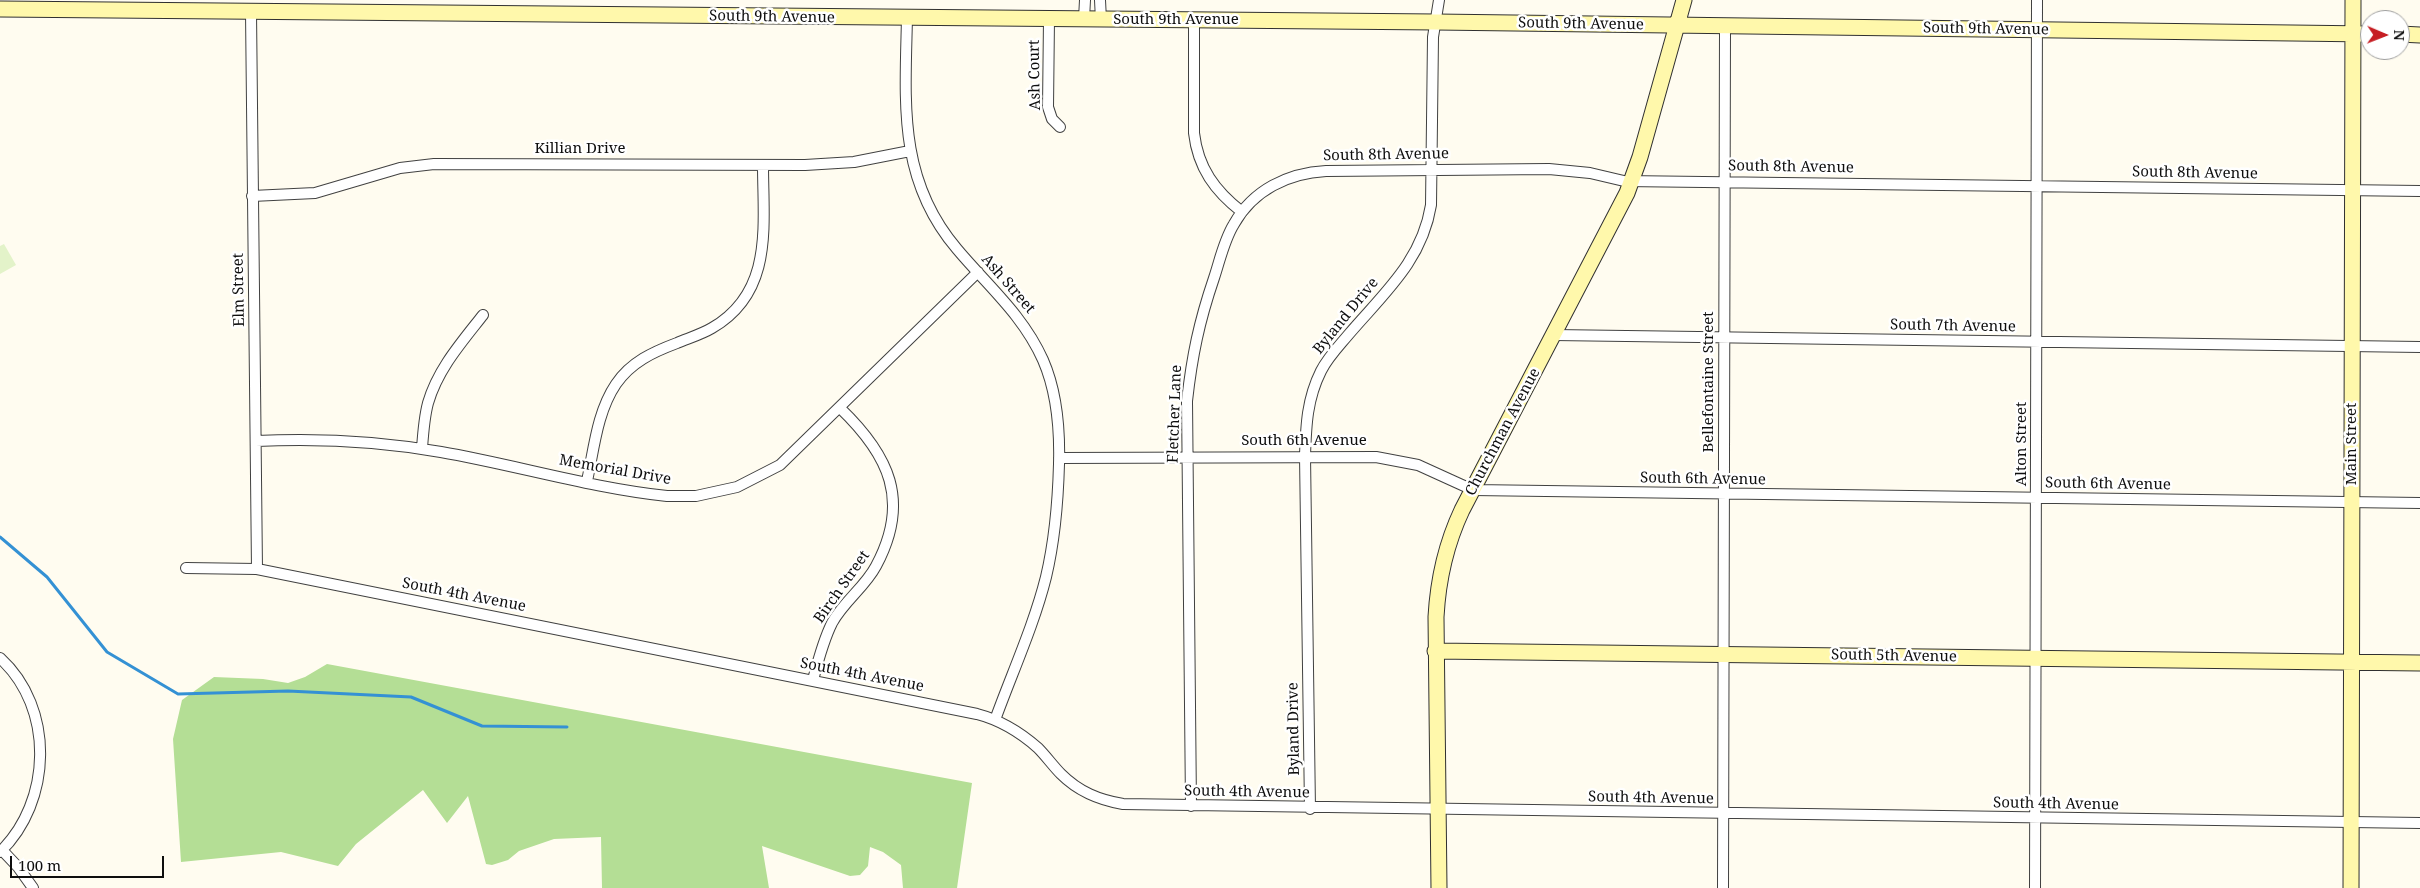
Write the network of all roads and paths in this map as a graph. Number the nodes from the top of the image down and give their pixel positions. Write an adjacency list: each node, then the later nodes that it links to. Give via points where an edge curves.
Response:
1 (1085, 0): 12 (street)
2 (1100, 0): 13 (street)
3 (1439, 0): 15 (street, Byland Drive)
4 (1684, 0): 16 (street, Churchman Avenue)
5 (2037, 0): 18 (street, Alton Street)
6 (2353, 0): 19 (street, Main Street)
7 (87, 5): 8 (street, South 9th Avenue); 9 (street, South 9th Avenue)
8 (0, 9)
9 (250, 12): 10 (street, South 9th Avenue); 30 (street, Elm Street)
10 (907, 18): 11 (street, South 9th Avenue); 22 (street, Ash Street, via 905,111)
11 (1049, 19): 12 (street, South 9th Avenue); 21 (street, Ash Court, via 1048,107 1052,119)
12 (1084, 19): 13 (street, South 9th Avenue)
13 (1101, 20): 14 (street, South 9th Avenue)
14 (1194, 20): 15 (street, South 9th Avenue); 31 (street, via 1196,147 1210,182)
15 (1436, 22): 16 (street, South 9th Avenue); 24 (street, Byland Drive, via 1433,37)
16 (1677, 25): 17 (street, South 9th Avenue); 25 (street, Churchman Avenue)
17 (1724, 26): 18 (street, South 9th Avenue); 26 (street, Bellefontaine Street)
18 (2037, 30): 19 (street, South 9th Avenue); 27 (street, Alton Street)
19 (2353, 34): 20 (street, South 9th Avenue); 28 (street, Main Street)
20 (2360, 34)
21 (1060, 127)
22 (910, 151): 23 (street, Killian Drive, via 844,163); 32 (street, Ash Street, via 914,172 940,228)
23 (763, 165): 30 (street, Killian Drive, via 434,164 400,168 315,193); 45 (street, via 763,251 752,287 724,320 648,355 628,369 606,401)
24 (1432, 170): 25 (street, South 8th Avenue, via 1549,169); 31 (street, South 8th Avenue, via 1302,174 1271,186); 43 (street, Byland Drive, via 1430,214 1420,246 1321,371 1307,412)
25 (1632, 181): 26 (street, South 8th Avenue); 34 (street, Churchman Avenue)
26 (1725, 182): 27 (street, South 8th Avenue); 35 (street, Bellefontaine Street)
27 (2037, 186): 28 (street, South 8th Avenue); 36 (street, Alton Street)
28 (2352, 190): 29 (street, South 8th Avenue); 37 (street, Main Street)
29 (2420, 191)
30 (252, 196): 40 (street, Elm Street)
31 (1242, 212): 42 (street, Fletcher Lane, via 1229,233 1198,327 1187,402)
32 (978, 272): 39 (street, Memorial Drive); 44 (street, Ash Street, via 1023,323 1043,361 1055,398)
33 (483, 315): 41 (street, via 438,377 428,404)
34 (1554, 335): 35 (street, South 7th Avenue); 46 (street, Churchman Avenue)
35 (1724, 338): 36 (street, South 7th Avenue); 47 (street, Bellefontaine Street)
36 (2036, 342): 37 (street, South 7th Avenue); 48 (street, Alton Street)
37 (2352, 346): 38 (street, South 7th Avenue); 49 (street, Main Street)
38 (2420, 347)
39 (840, 408): 45 (street, Memorial Drive, via 780,464 737,487 683,497 649,494); 59 (street, Birch Street, via 862,428 882,458 892,488 892,516 883,554 871,575 831,624)
40 (256, 441): 41 (street, Memorial Drive, via 342,440); 52 (street, Elm Street)
41 (422, 449): 45 (street, Memorial Drive)
42 (1187, 456): 43 (street, South 6th Avenue); 44 (street, South 6th Avenue); 61 (street, Fletcher Lane)
43 (1305, 456): 46 (street, South 6th Avenue, via 1400,460); 62 (street, Byland Drive)
44 (1059, 458): 60 (street, Ash Street, via 1057,518 1046,575)
45 (587, 481)
46 (1473, 490): 47 (street, South 6th Avenue); 53 (street, Churchman Avenue, via 1452,533 1443,564 1437,604)
47 (1724, 494): 48 (street, South 6th Avenue); 54 (street, Bellefontaine Street)
48 (2037, 498): 49 (street, South 6th Avenue); 56 (street, Alton Street)
49 (2352, 502): 50 (street, South 6th Avenue); 57 (street, Main Street)
50 (2420, 503)
51 (186, 568): 52 (street, South 4th Avenue)
52 (257, 569): 59 (street, South 4th Avenue)
53 (1436, 651): 54 (street, South 5th Avenue); 63 (street, Churchman Avenue)
54 (1723, 654): 56 (street, South 5th Avenue); 64 (street, Bellefontaine Street)
55 (0, 658): 68 (street, via 28,697 38,730 40,751 39,776 29,809)
56 (2036, 658): 57 (street, South 5th Avenue); 65 (street, Alton Street)
57 (2352, 662): 58 (street, South 5th Avenue); 66 (street, Main Street)
58 (2420, 663)
59 (813, 680): 60 (street, South 4th Avenue)
60 (995, 720): 61 (street, South 4th Avenue, via 1025,737 1067,780 1091,796 1123,804)
61 (1191, 806): 62 (street, South 4th Avenue)
62 (1310, 808): 63 (street, South 4th Avenue)
63 (1438, 810): 64 (street, South 4th Avenue); 70 (street, Churchman Avenue)
64 (1724, 815): 65 (street, South 4th Avenue); 71 (street, Bellefontaine Street)
65 (2036, 818): 66 (street, South 4th Avenue); 72 (street, Alton Street)
66 (2351, 822): 67 (street, South 4th Avenue); 73 (street, Main Street)
67 (2420, 823)
68 (1, 851): 69 (street)
69 (33, 888)
70 (1439, 888)
71 (1723, 888)
72 (2035, 888)
73 (2351, 888)

